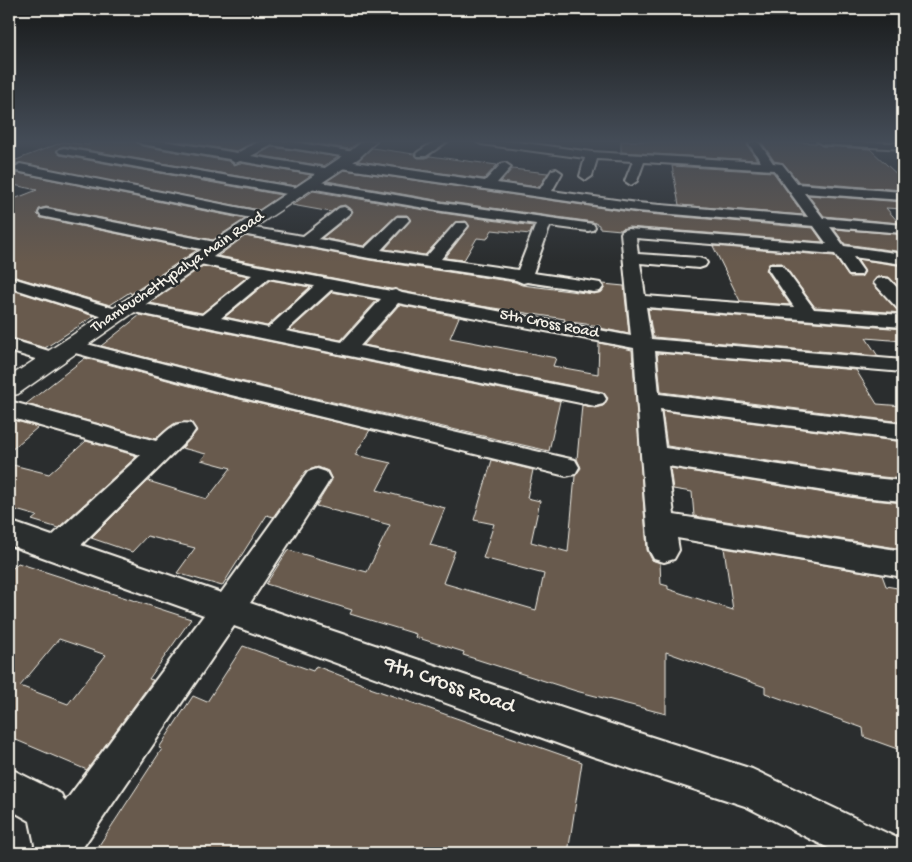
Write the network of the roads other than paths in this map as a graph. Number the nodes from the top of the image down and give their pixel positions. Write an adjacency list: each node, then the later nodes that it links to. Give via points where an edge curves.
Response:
1 (77, 181): 14 (street)
2 (190, 181): 14 (street)
3 (251, 181): 10 (street)
4 (314, 181): 10 (main road, Thambuchettypalya Main Road)
5 (454, 181): 9 (street)
6 (491, 181): 9 (street)
7 (551, 181): 13 (street)
8 (788, 181): 11 (street)
9 (487, 186): 13 (street)
10 (304, 188): 19 (main road, Thambuchettypalya Main Road); 21 (street)
11 (793, 188): 15 (street); 22 (street)
12 (606, 189): 16 (street)
13 (543, 194): 16 (street)
14 (159, 196): 19 (street)
15 (903, 196)
16 (599, 202): 22 (street, via 686,212 704,207)
17 (344, 211): 27 (street)
18 (46, 213): 28 (street)
19 (261, 216): 26 (main road, Thambuchettypalya Main Road)
20 (402, 220): 30 (street)
21 (545, 221): 24 (street); 39 (street)
22 (818, 221): 25 (street); 29 (street)
23 (461, 226): 34 (street)
24 (588, 227)
25 (903, 229)
26 (242, 230): 27 (street); 28 (main road, Thambuchettypalya Main Road)
27 (305, 242): 30 (street)
28 (214, 248): 33 (main road, Thambuchettypalya Main Road)
29 (840, 250): 31 (street, via 628,233); 32 (street); 37 (street)
30 (369, 253): 34 (street)
31 (631, 258): 35 (street); 45 (street)
32 (903, 259)
33 (198, 260): 38 (street, 5th Cross Road); 47 (main road, Thambuchettypalya Main Road)
34 (430, 262): 39 (street)
35 (699, 263)
36 (776, 269): 48 (street)
37 (855, 271)
38 (266, 272): 41 (street, 5th Cross Road); 49 (street)
39 (523, 278): 43 (street)
40 (9, 282): 47 (street)
41 (328, 283): 44 (street, 5th Cross Road); 51 (street)
42 (883, 283): 46 (street)
43 (594, 287)
44 (395, 296): 52 (street, 5th Cross Road); 54 (street)
45 (636, 301): 48 (street); 52 (street)
46 (903, 304)
47 (122, 310): 49 (street); 55 (main road, Thambuchettypalya Main Road)
48 (808, 314): 50 (street)
49 (206, 321): 51 (street)
50 (903, 321)
51 (272, 334): 54 (street)
52 (644, 344): 56 (street, 5th Cross Road); 59 (street)
53 (9, 345): 55 (street)
54 (346, 350): 58 (street)
55 (61, 352): 57 (main road, Thambuchettypalya Main Road); 65 (street, via 227,387)
56 (903, 366)
57 (9, 388)
58 (595, 399)
59 (648, 400): 62 (street); 64 (street)
60 (9, 409): 63 (street)
61 (182, 430): 63 (street)
62 (903, 432)
63 (160, 451): 69 (street)
64 (653, 455): 67 (street); 70 (street, via 662,537)
65 (566, 467)
66 (317, 479): 71 (street)
67 (903, 491)
68 (9, 533): 69 (street, 9th Cross Road)
69 (58, 549): 71 (street, 9th Cross Road)
70 (903, 564)
71 (228, 609): 73 (street); 74 (street, 9th Cross Road, via 592,737 752,789)
72 (9, 788): 73 (street, via 47,808)
73 (56, 851)
74 (882, 853)

